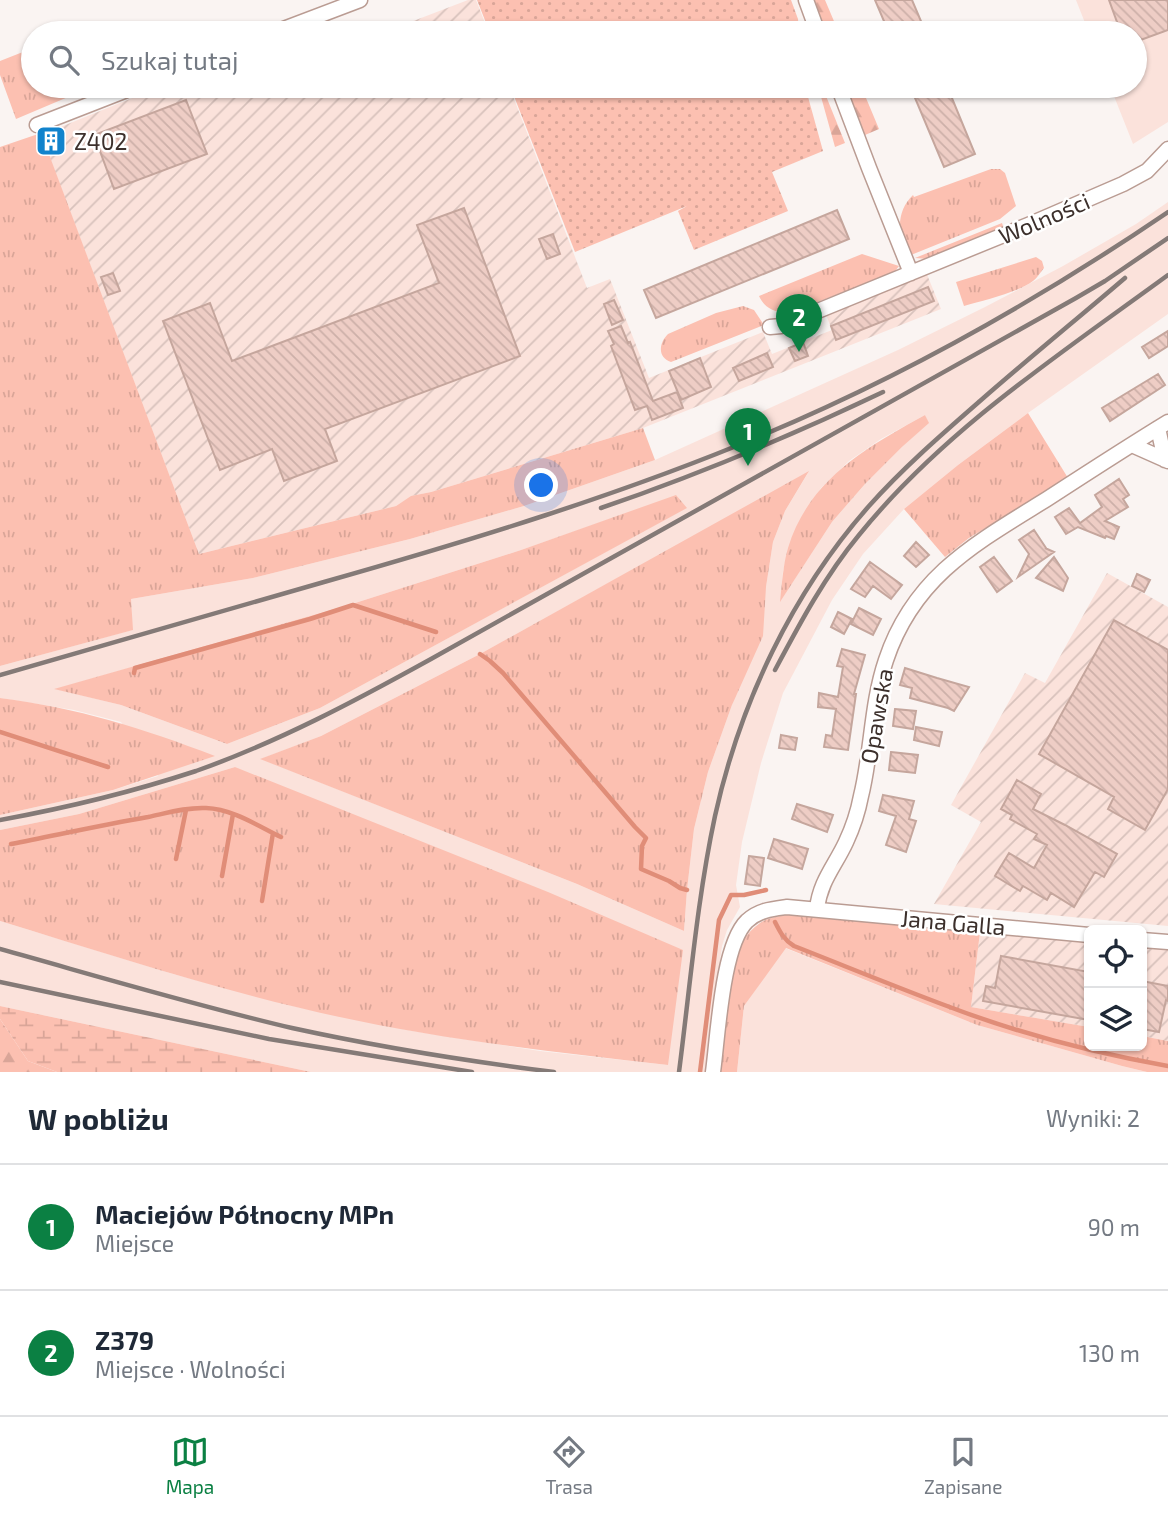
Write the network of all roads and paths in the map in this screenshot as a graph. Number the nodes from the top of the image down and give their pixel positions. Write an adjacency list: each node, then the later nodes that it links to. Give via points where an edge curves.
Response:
1 (360, 0): 3 (street)
2 (806, 0): 4 (street)
3 (305, 21)
4 (814, 21)
5 (106, 98): 7 (street)
6 (843, 98): 9 (street)
7 (37, 125)
8 (1168, 149): 9 (street, Wolności, via 1130,181)
9 (911, 273): 10 (street, Wolności)
10 (770, 327)
11 (1163, 425): 12 (street, Opawska); 13 (street)
12 (1132, 445): 13 (street); 14 (street, Opawska, via 962,553 913,606 886,659 860,803 824,881)
13 (1166, 460)
14 (817, 909): 15 (street, Jana Galla); 18 (street, via 770,909 746,922 738,933 727,962)
15 (1084, 935)
16 (1147, 940): 17 (street)
17 (1168, 942)
18 (713, 1072)

